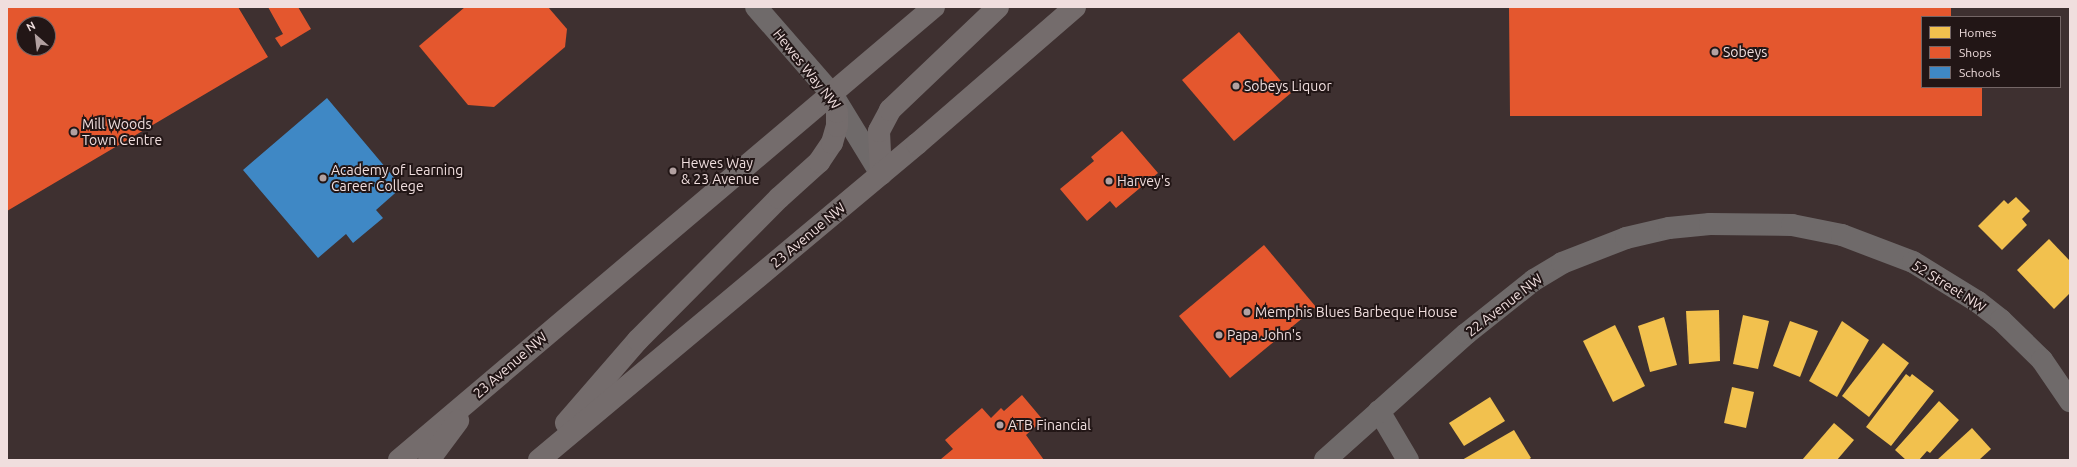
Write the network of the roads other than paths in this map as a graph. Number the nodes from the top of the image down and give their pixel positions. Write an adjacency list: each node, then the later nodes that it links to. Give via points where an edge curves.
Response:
1 (756, 7): 5 (street, Hewes Way NW)
2 (934, 7): 5 (main road, 23 Avenue NW)
3 (998, 7): 6 (main road, via 890,110 879,131)
4 (1075, 7): 6 (main road, 23 Avenue NW)
5 (832, 94): 6 (street, Hewes Way NW); 8 (main road, 23 Avenue NW); 13 (main road, via 837,112 837,126 832,143 819,162 779,198 638,340)
6 (881, 174): 14 (main road, 23 Avenue NW)
7 (1792, 225): 9 (street, 52 Street NW, via 1842,235 1878,246 1912,262 1978,302 2023,339); 10 (street, 22 Avenue NW, via 1747,223 1669,228 1626,238 1562,263 1512,296)
8 (480, 391): 11 (main road, 23 Avenue NW); 12 (main road)
9 (2070, 401)
10 (1379, 411): 15 (street, 22 Avenue NW); 16 (street)
11 (399, 460)
12 (429, 460)
13 (534, 460)
14 (539, 460)
15 (1325, 460)
16 (1408, 460)

